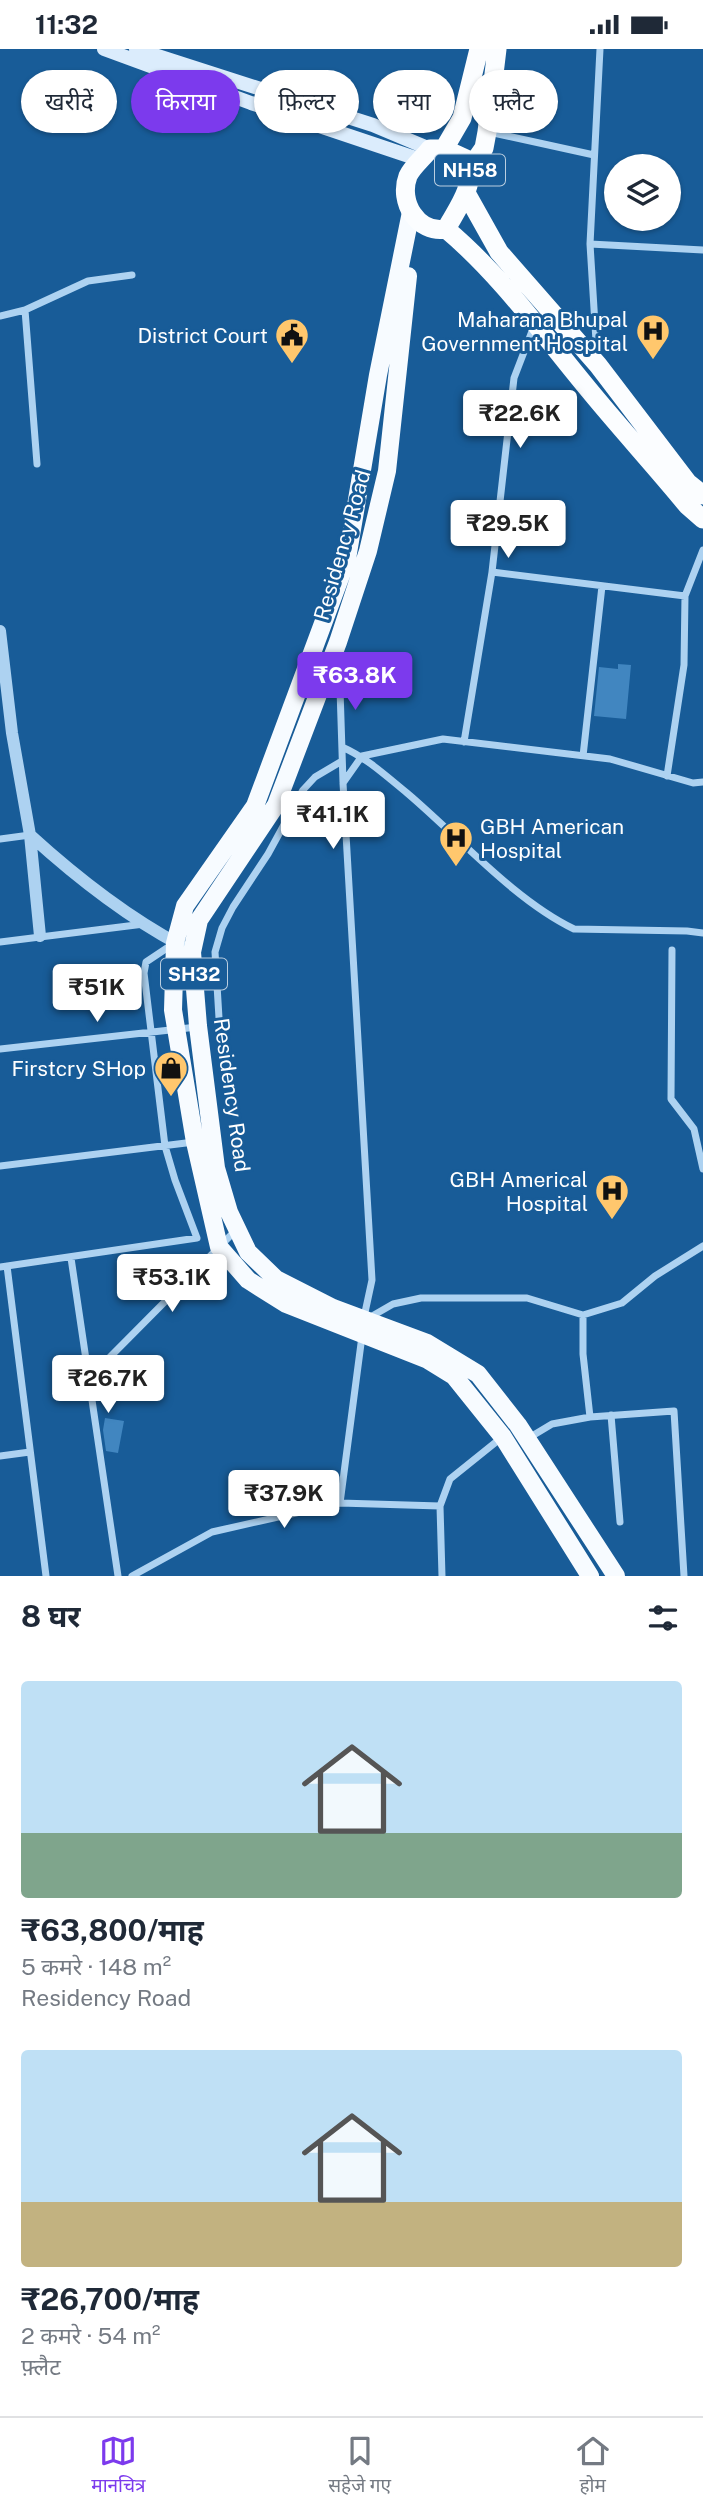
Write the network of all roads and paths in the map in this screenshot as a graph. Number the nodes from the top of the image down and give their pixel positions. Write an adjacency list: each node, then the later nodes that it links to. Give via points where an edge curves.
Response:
1 (104, 49): 9 (main road, via 251,103)
2 (136, 49): 9 (main road, via 373,125)
3 (479, 49): 9 (highway, NH58, via 462,118)
4 (498, 49): 6 (highway, NH58)
5 (600, 49): 10 (street)
6 (495, 70)
7 (487, 133): 11 (highway, NH58, via 484,148)
8 (492, 133): 10 (street)
9 (432, 153): 11 (highway, NH58, via 468,160); 13 (highway, NH58, via 408,175 406,195)
10 (594, 155): 15 (street)
11 (470, 168): 12 (highway, NH58)
12 (466, 193): 14 (highway, NH58); 21 (highway, NH58, via 499,252)
13 (416, 219): 14 (highway); 29 (main road, via 378,375 347,559); 31 (main road, Residency Road / SH32, via 387,471 368,551)
14 (446, 229): 20 (highway)
15 (590, 244): 16 (street); 21 (street)
16 (703, 250)
17 (132, 275): 18 (street, via 88,281)
18 (26, 310): 19 (street); 22 (street)
19 (0, 316)
20 (534, 324): 24 (highway); 26 (street, via 514,379)
21 (598, 365): 23 (highway, NH58, via 688,483)
22 (37, 464)
23 (703, 495)
24 (703, 519)
25 (703, 550): 28 (street)
26 (492, 572): 27 (street); 33 (street)
27 (602, 586): 28 (street); 36 (street)
28 (685, 596): 38 (street, via 684,665)
29 (320, 628): 31 (street); 47 (main road, via 255,806 185,906)
30 (0, 633): 32 (street)
31 (338, 642): 34 (street); 49 (main road, Residency Road / SH32, via 276,805 199,920)
32 (6, 734): 41 (street)
33 (464, 741): 35 (street, via 443,739); 36 (street)
34 (342, 747): 35 (street); 37 (street)
35 (362, 755): 40 (street); 44 (street, via 499,876 562,923 575,929)
36 (583, 756): 38 (street)
37 (342, 761): 40 (street); 50 (street, via 303,790 222,928 215,952)
38 (667, 776): 39 (street)
39 (703, 782)
40 (343, 783): 65 (street, via 372,1280)
41 (30, 835): 42 (street); 43 (street); 45 (street)
42 (0, 839)
43 (144, 924): 45 (street); 47 (street)
44 (703, 933)
45 (40, 936): 46 (street)
46 (0, 941)
47 (175, 943): 49 (street); 52 (main road, via 173,1010); 53 (street, via 146,962)
48 (672, 950): 58 (street, via 671,1099 694,1129)
49 (192, 952): 51 (main road, Residency Road / SH32)
50 (219, 1019)
51 (198, 1026): 52 (street); 55 (main road, Residency Road / SH32)
52 (177, 1029): 53 (street); 55 (main road)
53 (151, 1032): 54 (street); 56 (street)
54 (0, 1049)
55 (204, 1141): 56 (street); 59 (main road, Residency Road / SH32); 61 (main road)
56 (165, 1146): 57 (street); 62 (street, via 197,1238)
57 (0, 1166)
58 (703, 1169)
59 (237, 1229): 61 (street); 65 (main road, Residency Road / SH32, via 248,1252 276,1279)
60 (703, 1246): 64 (street, via 622,1303)
61 (219, 1247): 65 (main road, via 248,1280 286,1304); 66 (street)
62 (71, 1258): 63 (street); 66 (street)
63 (3, 1267): 71 (street)
64 (583, 1315): 65 (street, via 527,1298 421,1298 393,1304); 68 (street)
65 (363, 1328): 69 (main road, Residency Road / SH32, via 427,1343 478,1374); 70 (main road, via 454,1376); 73 (street)
66 (89, 1382): 79 (street)
67 (611, 1415): 68 (street); 75 (street); 83 (street, via 674,1411)
68 (590, 1417): 69 (street)
69 (523, 1432): 70 (street); 76 (main road, Residency Road / SH32)
70 (503, 1437): 74 (street, via 450,1479); 77 (main road)
71 (30, 1452): 72 (street); 78 (street)
72 (0, 1456)
73 (340, 1503): 74 (street); 80 (street, via 212,1532)
74 (440, 1506): 81 (street)
75 (620, 1522)
76 (599, 1554): 77 (street); 82 (main road, Residency Road / SH32)
77 (585, 1574)
78 (47, 1576)
79 (118, 1576)
80 (132, 1576)
81 (442, 1576)
82 (616, 1576)
83 (684, 1576)

